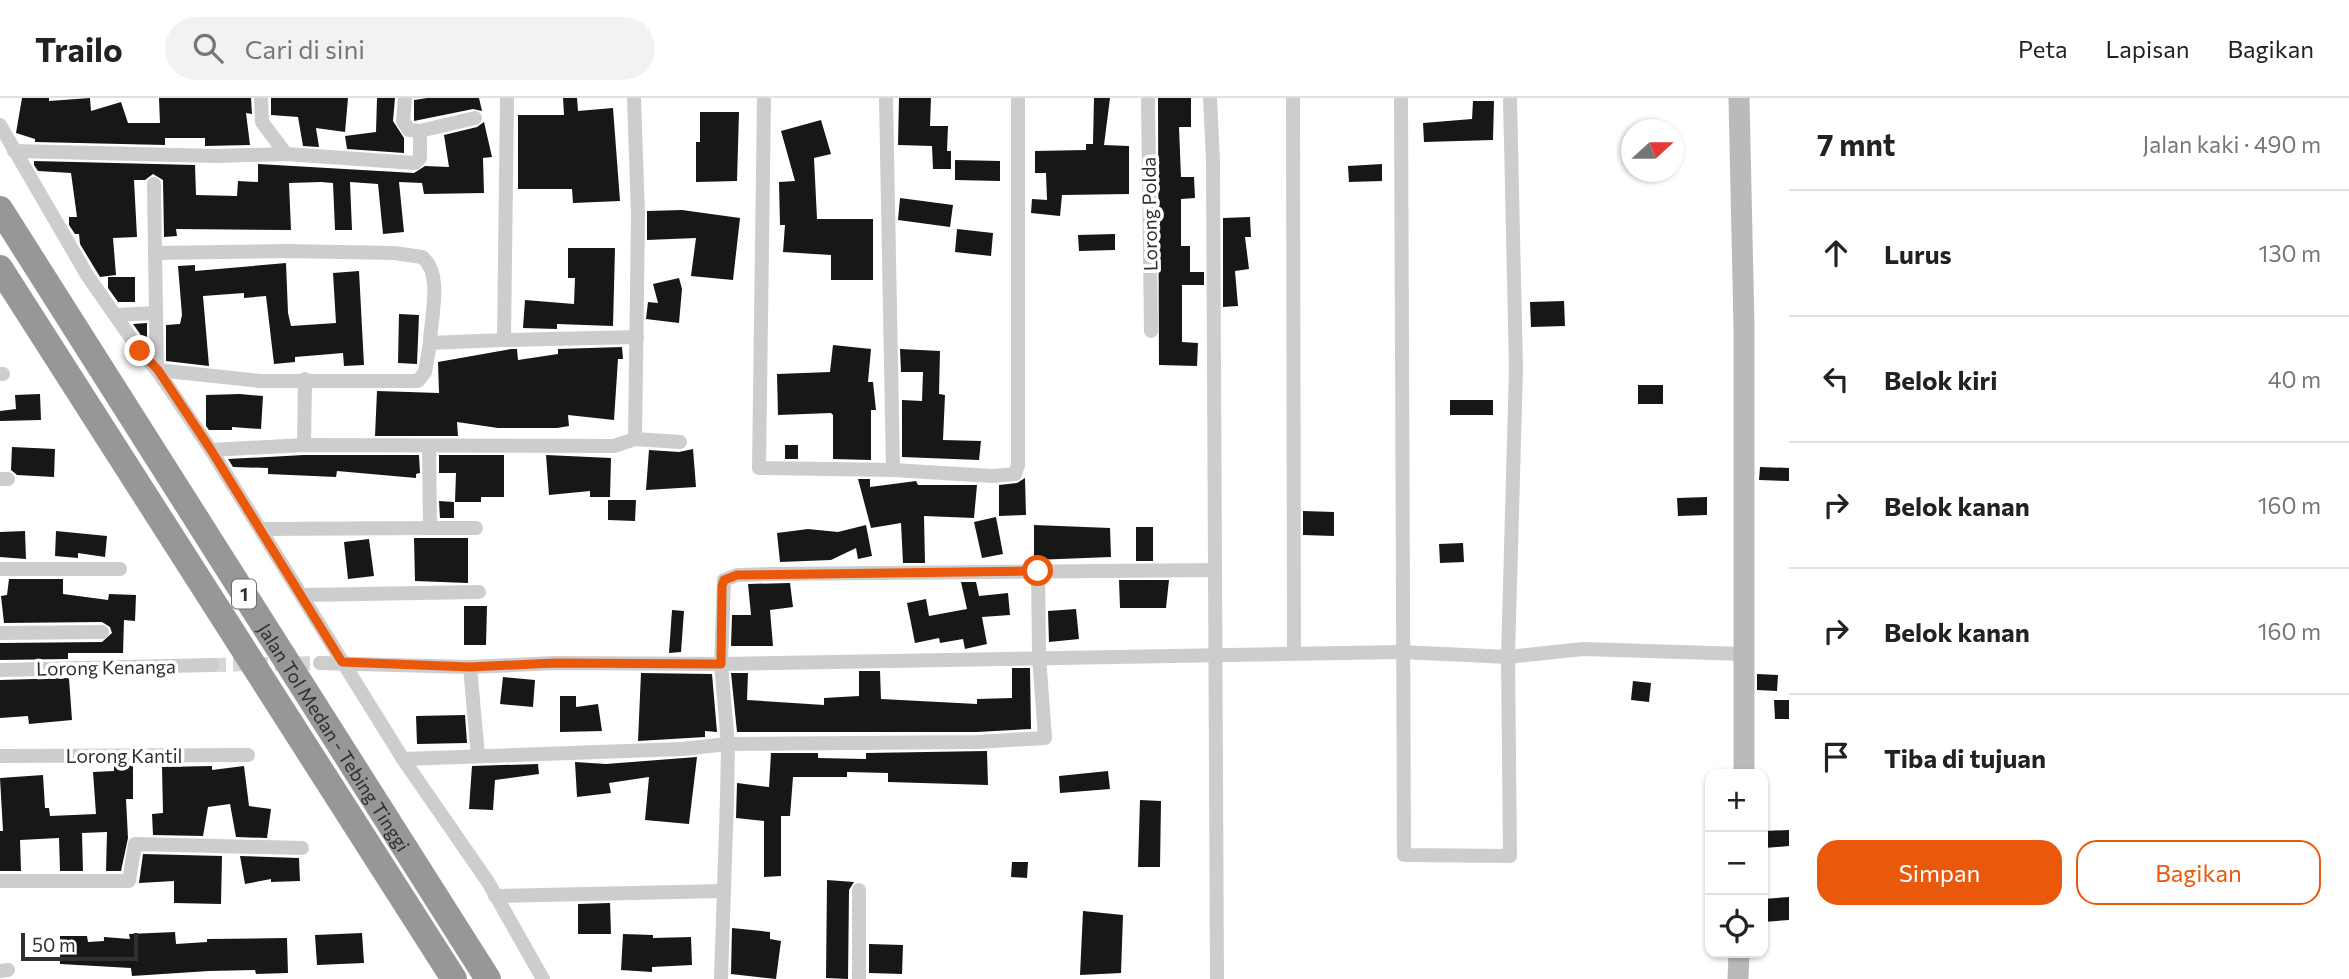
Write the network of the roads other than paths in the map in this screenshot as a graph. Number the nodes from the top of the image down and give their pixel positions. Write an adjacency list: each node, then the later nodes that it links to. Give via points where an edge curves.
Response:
1 (261, 98): 18 (street, via 262,122)
2 (405, 98): 16 (street, via 405,128)
3 (507, 98): 27 (street)
4 (634, 98): 26 (street)
5 (764, 98): 36 (street, via 760,468)
6 (886, 98): 36 (street)
7 (1018, 98): 36 (street, via 1018,466 1015,474 992,476)
8 (1148, 98): 25 (street, Lorong Polda)
9 (1210, 98): 42 (street)
10 (1293, 98): 49 (street)
11 (1401, 98): 48 (street)
12 (1510, 98): 53 (street, via 1516,369)
13 (1739, 98): 51 (street)
14 (475, 118): 16 (street)
15 (0, 125): 17 (street)
16 (420, 131): 18 (street, via 420,158 415,163)
17 (15, 150): 18 (street, via 217,156); 24 (street, via 87,275)
18 (286, 153)
19 (154, 184): 21 (street)
20 (0, 209): 73 (highway, Jalan Tol Medan - Tebing Tinggi / 1)
21 (155, 253): 23 (street); 28 (street, via 227,250 422,257 431,269 434,286)
22 (0, 268): 72 (highway, Jalan Tol Medan - Tebing Tinggi / 1)
23 (156, 313): 24 (street); 29 (street)
24 (116, 315): 29 (street)
25 (1151, 331)
26 (637, 337): 27 (street); 31 (street)
27 (504, 340): 28 (street)
28 (430, 343): 30 (street, via 425,372 418,381)
29 (158, 370): 30 (street, via 260,381); 35 (street)
30 (305, 379): 33 (street)
31 (635, 439): 32 (street); 34 (street, via 614,446)
32 (680, 442)
33 (304, 445): 34 (street); 35 (street)
34 (429, 446): 37 (street)
35 (211, 450): 39 (street)
36 (893, 470)
37 (430, 528): 38 (street); 39 (street)
38 (476, 528)
39 (261, 529): 45 (street)
40 (0, 569): 41 (street)
41 (120, 569)
42 (1215, 570): 43 (street); 50 (street)
43 (1038, 571): 52 (street); 56 (street, via 737,575 724,580 722,586)
44 (479, 592): 45 (street)
45 (302, 596): 54 (street)
46 (0, 632): 47 (street)
47 (102, 632)
48 (1401, 652): 49 (street); 53 (street); 53 (street, via 1404,855 1510,856)
49 (1294, 653): 50 (street)
50 (1217, 654): 52 (street); 77 (street)
51 (1744, 654): 53 (street, via 1583,649); 65 (street)
52 (1039, 656): 56 (street); 60 (street, via 1045,738 1035,741)
53 (1508, 657)
54 (342, 662): 55 (street); 58 (street); 64 (street)
55 (320, 663)
56 (721, 664): 58 (street); 60 (street)
57 (212, 665): 59 (street, Lorong Kenanga)
58 (470, 667): 63 (street)
59 (0, 670)
60 (728, 744): 63 (street); 69 (street)
61 (248, 755): 62 (street, Lorong Kantil)
62 (0, 756)
63 (478, 756): 64 (street)
64 (403, 759): 70 (street)
65 (1744, 769)
66 (302, 848): 67 (street, via 135,844 129,881)
67 (0, 881)
68 (859, 890): 76 (street)
69 (724, 891): 70 (street); 75 (street)
70 (495, 896): 74 (street)
71 (1739, 958): 78 (street)
72 (454, 979)
73 (488, 979)
74 (542, 979)
75 (721, 979)
76 (859, 979)
77 (1217, 979)
78 (1738, 979)

